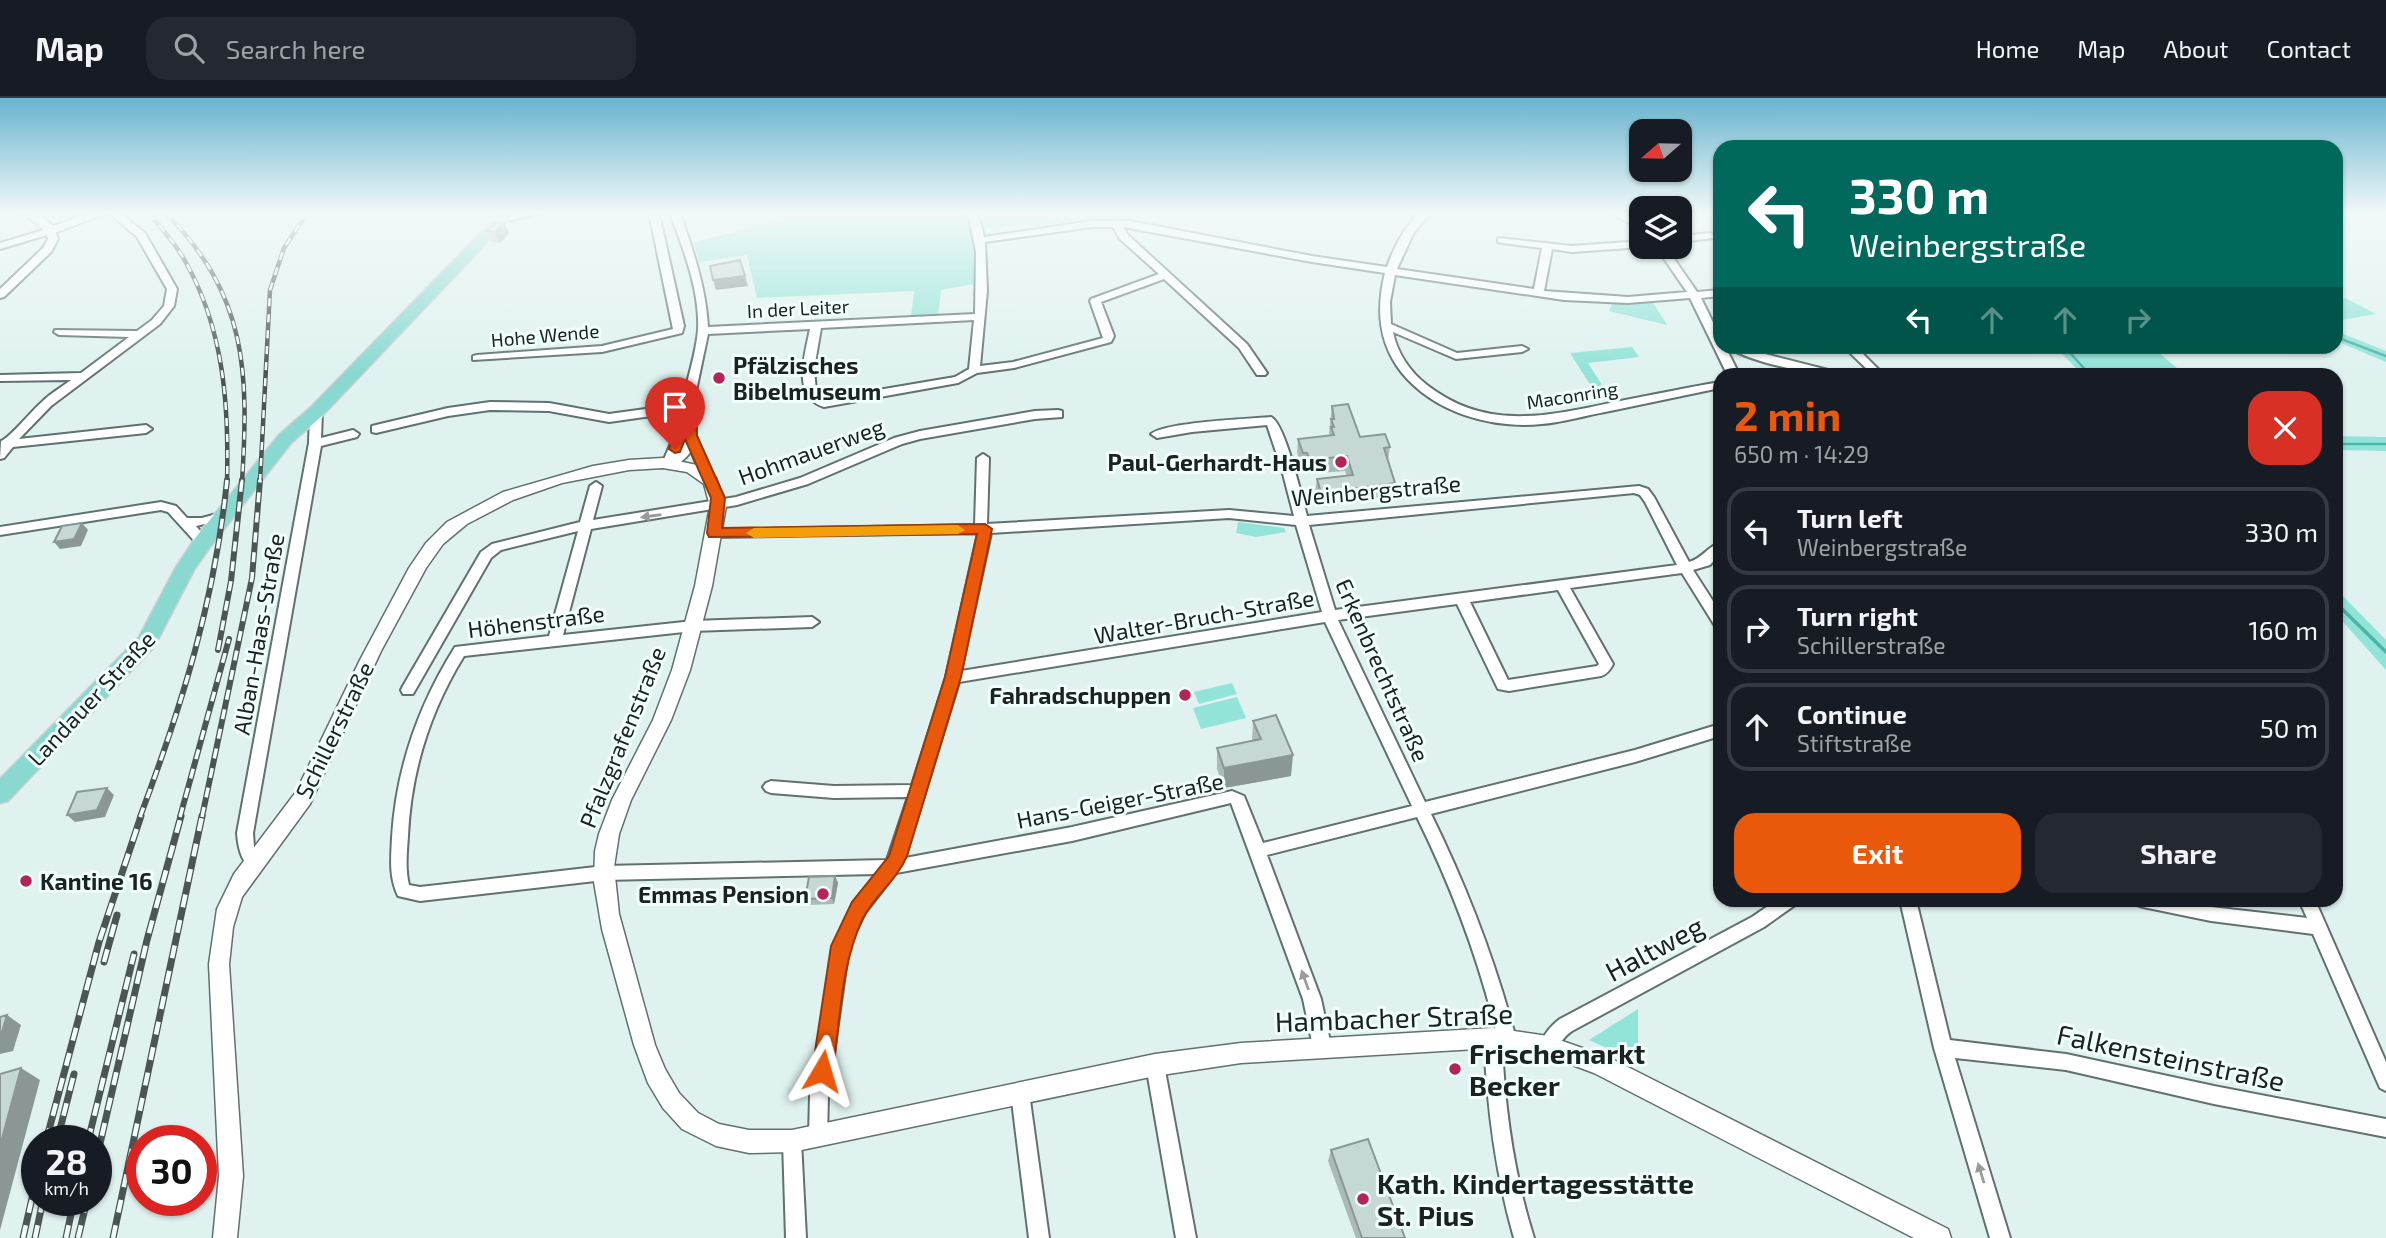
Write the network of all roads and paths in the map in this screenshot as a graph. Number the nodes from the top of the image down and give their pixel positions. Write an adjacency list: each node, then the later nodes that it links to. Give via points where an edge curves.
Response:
1 (30, 266): 16 (street)
2 (159, 266): 24 (street, via 172,289 166,310)
3 (457, 266): 37 (main road, Landauer Straße)
4 (665, 266): 28 (street, Hohe Wende, via 679,330 615,346)
5 (691, 266): 21 (street)
6 (983, 266): 18 (street)
7 (1156, 266): 13 (street)
8 (1359, 266): 12 (street)
9 (1393, 266): 12 (street, Maconring)
10 (1544, 266): 14 (street)
11 (1674, 266): 17 (street)
12 (1390, 271): 14 (street); 20 (street, Maconring)
13 (1166, 275): 31 (street, via 1095,301 1107,340 1014,365); 32 (street, via 1242,346)
14 (1538, 293): 17 (street, via 1604,300)
15 (1713, 294): 17 (street)
16 (0, 295)
17 (1694, 295): 22 (street)
18 (979, 317): 19 (street, In der Leiter); 31 (street)
19 (816, 325): 21 (street, In der Leiter); 31 (street, via 808,380 817,402 958,380)
20 (1385, 325): 25 (street, via 1455,356); 35 (street, Maconring, via 1399,361 1419,387 1458,409 1486,417 1550,419)
21 (703, 331): 36 (street)
22 (1713, 331)
23 (59, 332): 24 (street)
24 (141, 334): 33 (street)
25 (1522, 349)
26 (1754, 354): 29 (street)
27 (1857, 354): 30 (street)
28 (477, 358)
29 (1806, 368)
30 (1872, 368)
31 (974, 370)
32 (1261, 373)
33 (83, 376): 34 (street); 45 (street, via 34,414)
34 (0, 377)
35 (1713, 386)
36 (689, 407): 40 (street, via 603,417 549,407 490,406); 43 (street); 47 (street)
37 (316, 412): 44 (street, Alban-Haas-Straße); 51 (main road, Landauer Straße, via 285,439); 62 (main road, Landauer Straße, via 219,543)
38 (1058, 415): 50 (street, Hohmauerweg, via 909,438 804,481)
39 (146, 429): 45 (street)
40 (376, 429)
41 (1157, 434): 52 (street, Erkenbrechtstraße, via 1271,421)
42 (353, 435): 44 (street)
43 (691, 436): 47 (street, via 684,454); 48 (street)
44 (316, 443): 77 (street, Alban-Haas-Straße, via 245,833 246,849)
45 (2, 448)
46 (983, 458): 55 (street)
47 (668, 464): 48 (street, Schillerstraße, via 692,466); 77 (street, Schillerstraße, via 622,466 547,482 508,496 449,528 425,555 302,799)
48 (708, 477): 50 (street)
49 (596, 486): 54 (street)
50 (718, 506): 54 (street, Hohmauerweg, one-way to 54); 57 (street, Pfalzgrafenstraße)
51 (224, 516): 53 (street); 58 (main road, Landauer Straße)
52 (1300, 521): 55 (street, Weinbergstraße, via 1229,514); 60 (street, Weinbergstraße, via 1635,489 1650,500); 65 (street, Erkenbrechtstraße)
53 (186, 522): 56 (street, via 172,509 160,506); 58 (street)
54 (584, 526): 68 (street); 70 (street, Hohmauerweg, via 491,550)
55 (983, 529): 57 (street, Weinbergstraße); 69 (street)
56 (0, 531)
57 (714, 533): 67 (street, Pfalzgrafenstraße)
58 (202, 542): 62 (main road, Landauer Straße)
59 (1713, 554): 60 (street, via 1705,562)
60 (1685, 568): 61 (street, Walter-Bruch-Straße); 64 (street)
61 (1562, 585): 63 (street, Walter-Bruch-Straße); 63 (street, via 1606,664 1601,671 1503,685)
62 (173, 595): 74 (main road, Landauer Straße, via 138,652)
63 (1462, 599): 65 (street, Walter-Bruch-Straße)
64 (1713, 611)
65 (1330, 616): 69 (street, Walter-Bruch-Straße); 75 (street, Erkenbrechtstraße)
66 (812, 622): 67 (street)
67 (693, 626): 68 (street, Höhenstraße); 79 (street, Pfalzgrafenstraße, via 663,720 613,820)
68 (555, 641): 79 (street, Höhenstraße, via 460,651 449,667 422,722 411,765 400,841 401,886 419,894)
69 (953, 677): 73 (street)
70 (408, 690)
71 (1713, 732): 75 (street)
72 (771, 787): 73 (street)
73 (917, 791): 78 (street)
74 (0, 794)
75 (1421, 809): 76 (street); 85 (street, Erkenbrechtstraße, via 1482,949)
76 (1258, 851): 78 (street, Hans-Geiger-Straße, via 1239,800 1232,797 1072,834); 86 (street, one-way to 76, via 1312,999)
77 (255, 862): 95 (street, Schillerstraße, via 234,891 221,930 230,1176)
78 (893, 867): 79 (street, Hans-Geiger-Straße); 93 (street, via 859,908 841,946 819,1095)
79 (604, 873): 94 (street, Pfalzgrafenstraße, via 610,921 638,1026 653,1074 665,1095 696,1124 732,1141)
80 (1779, 907): 87 (street, Haltweg, via 1566,1025)
81 (1910, 907): 88 (street)
82 (2177, 907): 84 (street)
83 (2310, 907): 84 (street)
84 (2319, 927): 90 (street)
85 (1500, 1039): 86 (street, Hambacher Straße); 87 (street, Hambacher Straße); 99 (street, Erkenbrechtstraße, via 1500,1143)
86 (1322, 1046): 89 (street, Hambacher Straße)
87 (1548, 1046): 100 (street, Hambacher Straße, via 1600,1063)
88 (1943, 1048): 92 (street, Falkensteinstraße, via 2066,1062); 101 (street, one-way to 88)
89 (1155, 1065): 91 (street, Hambacher Straße); 98 (street)
90 (2386, 1082)
91 (1020, 1093): 93 (street, Hambacher Straße); 97 (street)
92 (2386, 1128)
93 (818, 1137): 94 (street, Hambacher Straße)
94 (792, 1141): 96 (street)
95 (225, 1238)
96 (796, 1238)
97 (1039, 1238)
98 (1186, 1238)
99 (1524, 1238)
100 (1939, 1238)
101 (2000, 1238)

